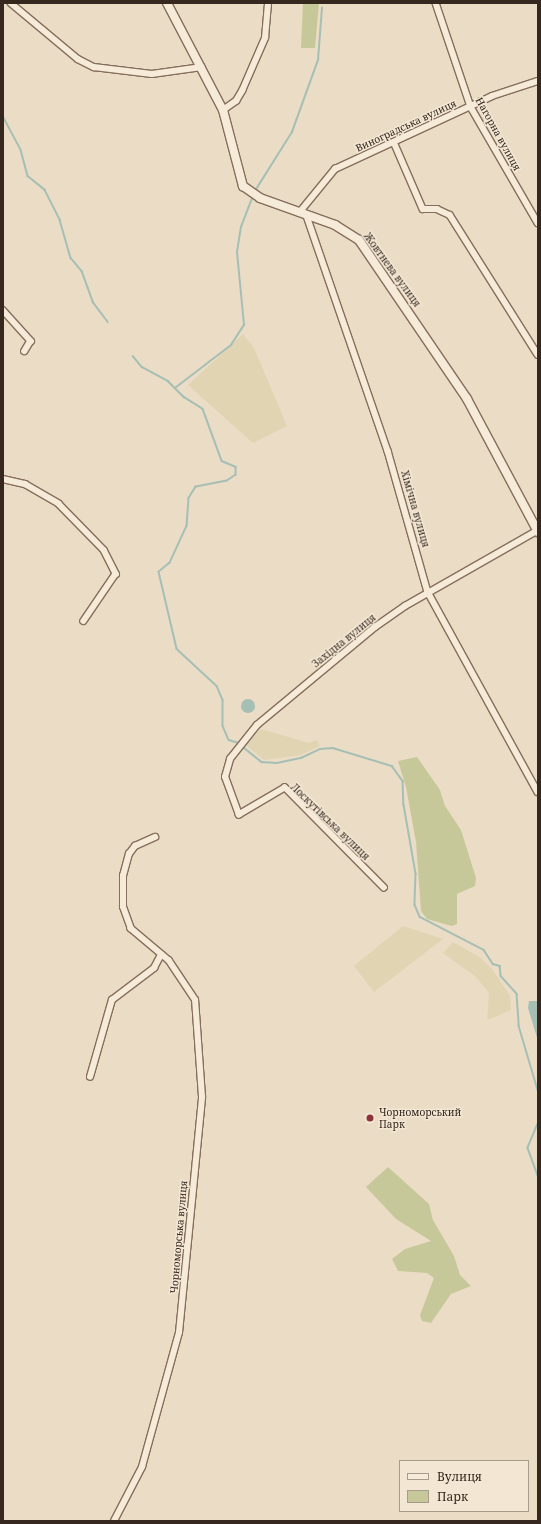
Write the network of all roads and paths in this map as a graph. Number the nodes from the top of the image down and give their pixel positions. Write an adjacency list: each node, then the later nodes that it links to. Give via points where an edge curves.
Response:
1 (11, 3): 5 (street, via 78,59 94,67 152,74)
2 (168, 3): 5 (main road, Жовтнева вулиця)
3 (268, 3): 8 (street, via 265,38 242,91 236,101)
4 (436, 3): 7 (street, Нагорна вулиця)
5 (202, 67): 8 (main road, Жовтнева вулиця)
6 (538, 80): 7 (street, Виноградська вулиця)
7 (471, 106): 9 (street, Виноградська вулиця); 11 (street, Нагорна вулиця)
8 (224, 110): 10 (main road, Жовтнева вулиця, via 239,177 254,195)
9 (394, 142): 10 (street, Виноградська вулиця, via 335,169); 14 (street, via 423,209 437,209 450,216)
10 (303, 215): 16 (main road, Жовтнева вулиця, via 346,230 359,240 467,399); 17 (street, Хімічна вулиця, via 388,451)
11 (538, 223)
12 (3, 310): 13 (street, via 31,341)
13 (25, 351)
14 (538, 355)
15 (3, 479): 18 (street, via 25,484 59,504 104,550 116,574)
16 (538, 531): 17 (street, Західна вулиця)
17 (428, 592): 19 (street, Хімічна вулиця); 20 (street, Західна вулиця, via 374,627 257,725 230,759 225,777)
18 (84, 620)
19 (538, 792)
20 (238, 815): 22 (street, Лоскутівська вулиця, via 285,788)
21 (155, 837): 23 (street, Чорноморська вулиця, via 135,846 129,854 123,876 123,907 131,929)
22 (384, 888)
23 (161, 955): 24 (street, via 154,968 112,1000); 25 (street, Чорноморська вулиця, via 177,970 196,1003 202,1082 198,1149 179,1333 142,1467)
24 (90, 1077)
25 (114, 1521)

